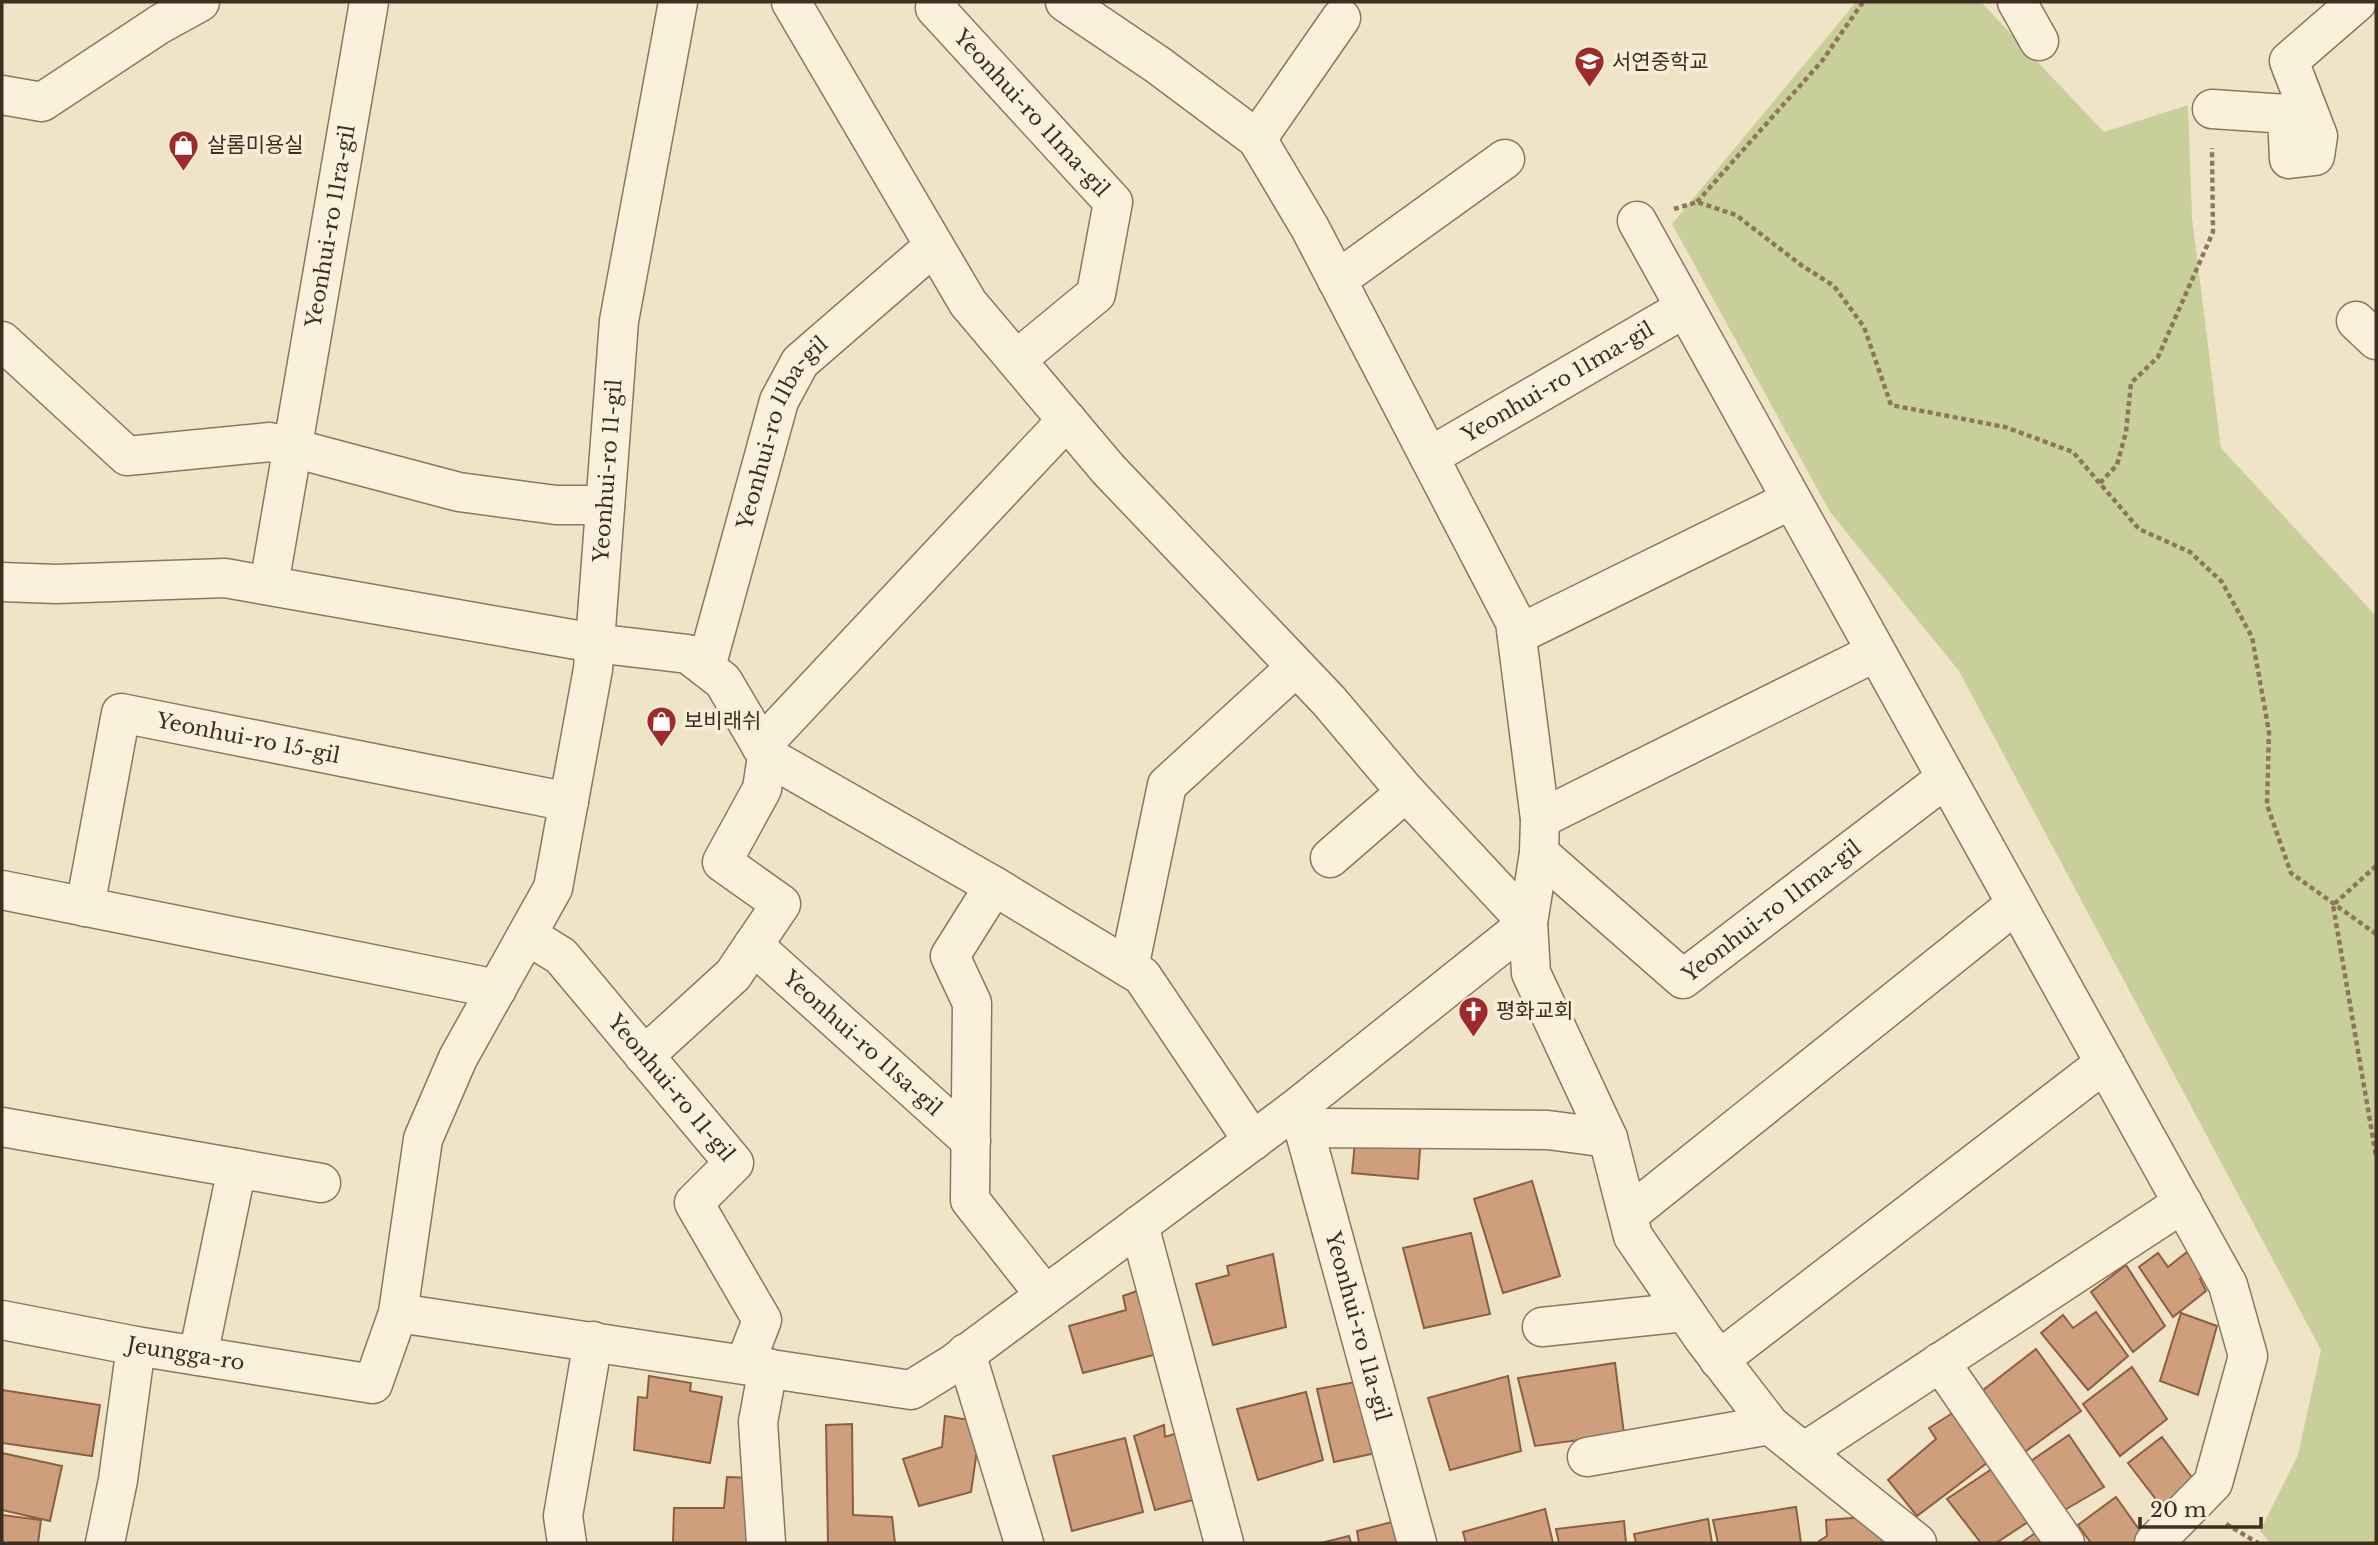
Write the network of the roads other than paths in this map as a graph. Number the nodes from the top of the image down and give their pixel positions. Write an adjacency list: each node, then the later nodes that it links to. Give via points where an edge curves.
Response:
1 (200, 2): 11 (street, via 42,102)
2 (369, 2): 22 (street, Yeonhui-ro 11ra-gil)
3 (678, 2): 25 (street, Yeonhui-ro 11-gil, via 619,321)
4 (791, 2): 16 (street)
5 (939, 2): 20 (street, Yeonhui-ro 11ma-gil, via 935,8 1112,202 1096,294)
6 (1065, 2): 13 (street)
7 (2017, 2): 10 (street)
8 (2357, 2): 12 (street, via 2289,61 2318,136 2315,156 2289,159 2287,114)
9 (1341, 18): 13 (street)
10 (2039, 41)
11 (2, 95)
12 (2212, 109)
13 (1257, 139): 17 (street)
14 (1505, 159): 17 (street)
15 (1637, 221): 18 (street)
16 (934, 246): 20 (street, via 968,303); 31 (street, Yeonhui-ro 11ba-gil, via 800,362 779,401)
17 (1337, 280): 23 (street)
18 (1685, 308): 23 (street, Yeonhui-ro 11ma-gil); 24 (street)
19 (2, 341): 22 (street, via 127,456 270,442)
20 (1016, 360): 21 (street)
21 (1067, 421): 32 (street); 33 (street)
22 (292, 450): 25 (street, via 459,492 556,505); 27 (street, Yeonhui-ro 11ra-gil)
23 (1429, 457): 28 (street, via 1515,622)
24 (1791, 500): 28 (street); 30 (street)
25 (605, 505): 29 (street, Yeonhui-ro 11-gil)
26 (2, 582): 27 (street, via 225,578)
27 (269, 585): 29 (street)
28 (1517, 635): 37 (street)
29 (594, 643): 31 (street, via 688,654); 36 (street, Yeonhui-ro 11-gil)
30 (1876, 652): 34 (street); 37 (street)
31 (706, 667): 33 (street, via 723,681)
32 (1296, 667): 35 (street); 46 (street, via 1167,785)
33 (764, 751): 39 (street); 45 (street, via 762,789 722,862 781,904)
34 (1946, 778): 37 (street, Yeonhui-ro 11ma-gil, via 1683,979); 41 (street)
35 (1406, 792): 38 (street); 43 (street)
36 (569, 802): 42 (street, Yeonhui-ro 15-gil, via 121,712); 44 (street, Yeonhui-ro 11-gil, via 553,888)
37 (1540, 836): 43 (street)
38 (1330, 858)
39 (994, 886): 46 (street); 53 (street, Yeonhui-ro 11sa-gil, via 950,956 972,1003)
40 (2, 890): 42 (street)
41 (2016, 904): 49 (street); 58 (street)
42 (85, 906): 47 (street)
43 (1528, 923): 50 (street); 52 (street, via 1531,973)
44 (527, 935): 47 (street, Yeonhui-ro 11-gil); 48 (street, Yeonhui-ro 11-gil, via 561,956)
45 (753, 945): 48 (street, via 733,975); 53 (street, Yeonhui-ro 11sa-gil)
46 (1129, 968): 54 (street, via 1142,976)
47 (497, 989): 62 (street, Yeonhui-ro 11-gil, via 458,1058 423,1139)
48 (644, 1056): 71 (street, Yeonhui-ro 11-gil, via 734,1163 694,1203 761,1320)
49 (2105, 1063): 57 (street); 69 (street)
50 (1299, 1122): 52 (street, via 1325,1128 1548,1130); 54 (street); 81 (street, Yeonhui-ro 11a-gil)
51 (2, 1127): 55 (street)
52 (1608, 1138): 58 (street)
53 (971, 1141): 60 (street, Yeonhui-ro 11sa-gil, via 970,1200)
54 (1253, 1141): 59 (street)
55 (237, 1168): 56 (street); 68 (street)
56 (321, 1182)
57 (2183, 1203): 70 (street); 84 (street, via 2228,1285 2248,1356 2213,1483)
58 (1628, 1215): 61 (street, via 1633,1236)
59 (1139, 1225): 60 (street); 80 (street)
60 (1045, 1295): 67 (street)
61 (1685, 1312): 64 (street); 69 (street)
62 (398, 1313): 65 (street); 72 (street, Yeonhui-ro 11-gil)
63 (2, 1320): 66 (street, Jeungga-ro)
64 (1542, 1327)
65 (593, 1342): 71 (street); 77 (street, via 564,1516)
66 (136, 1346): 68 (street, Jeungga-ro); 76 (street)
67 (966, 1353): 71 (street, via 911,1390); 79 (street)
68 (198, 1356): 72 (street, Jeungga-ro)
69 (1719, 1360): 73 (street)
70 (1940, 1362): 74 (street); 83 (street)
71 (757, 1366): 78 (street)
72 (373, 1384)
73 (1770, 1425): 74 (street); 75 (street)
74 (1804, 1452): 82 (street)
75 (1587, 1457)
76 (105, 1543)
77 (566, 1543)
78 (766, 1543)
79 (1024, 1543)
80 (1224, 1543)
81 (1417, 1543)
82 (1917, 1543)
83 (2066, 1543)
84 (2154, 1543)

